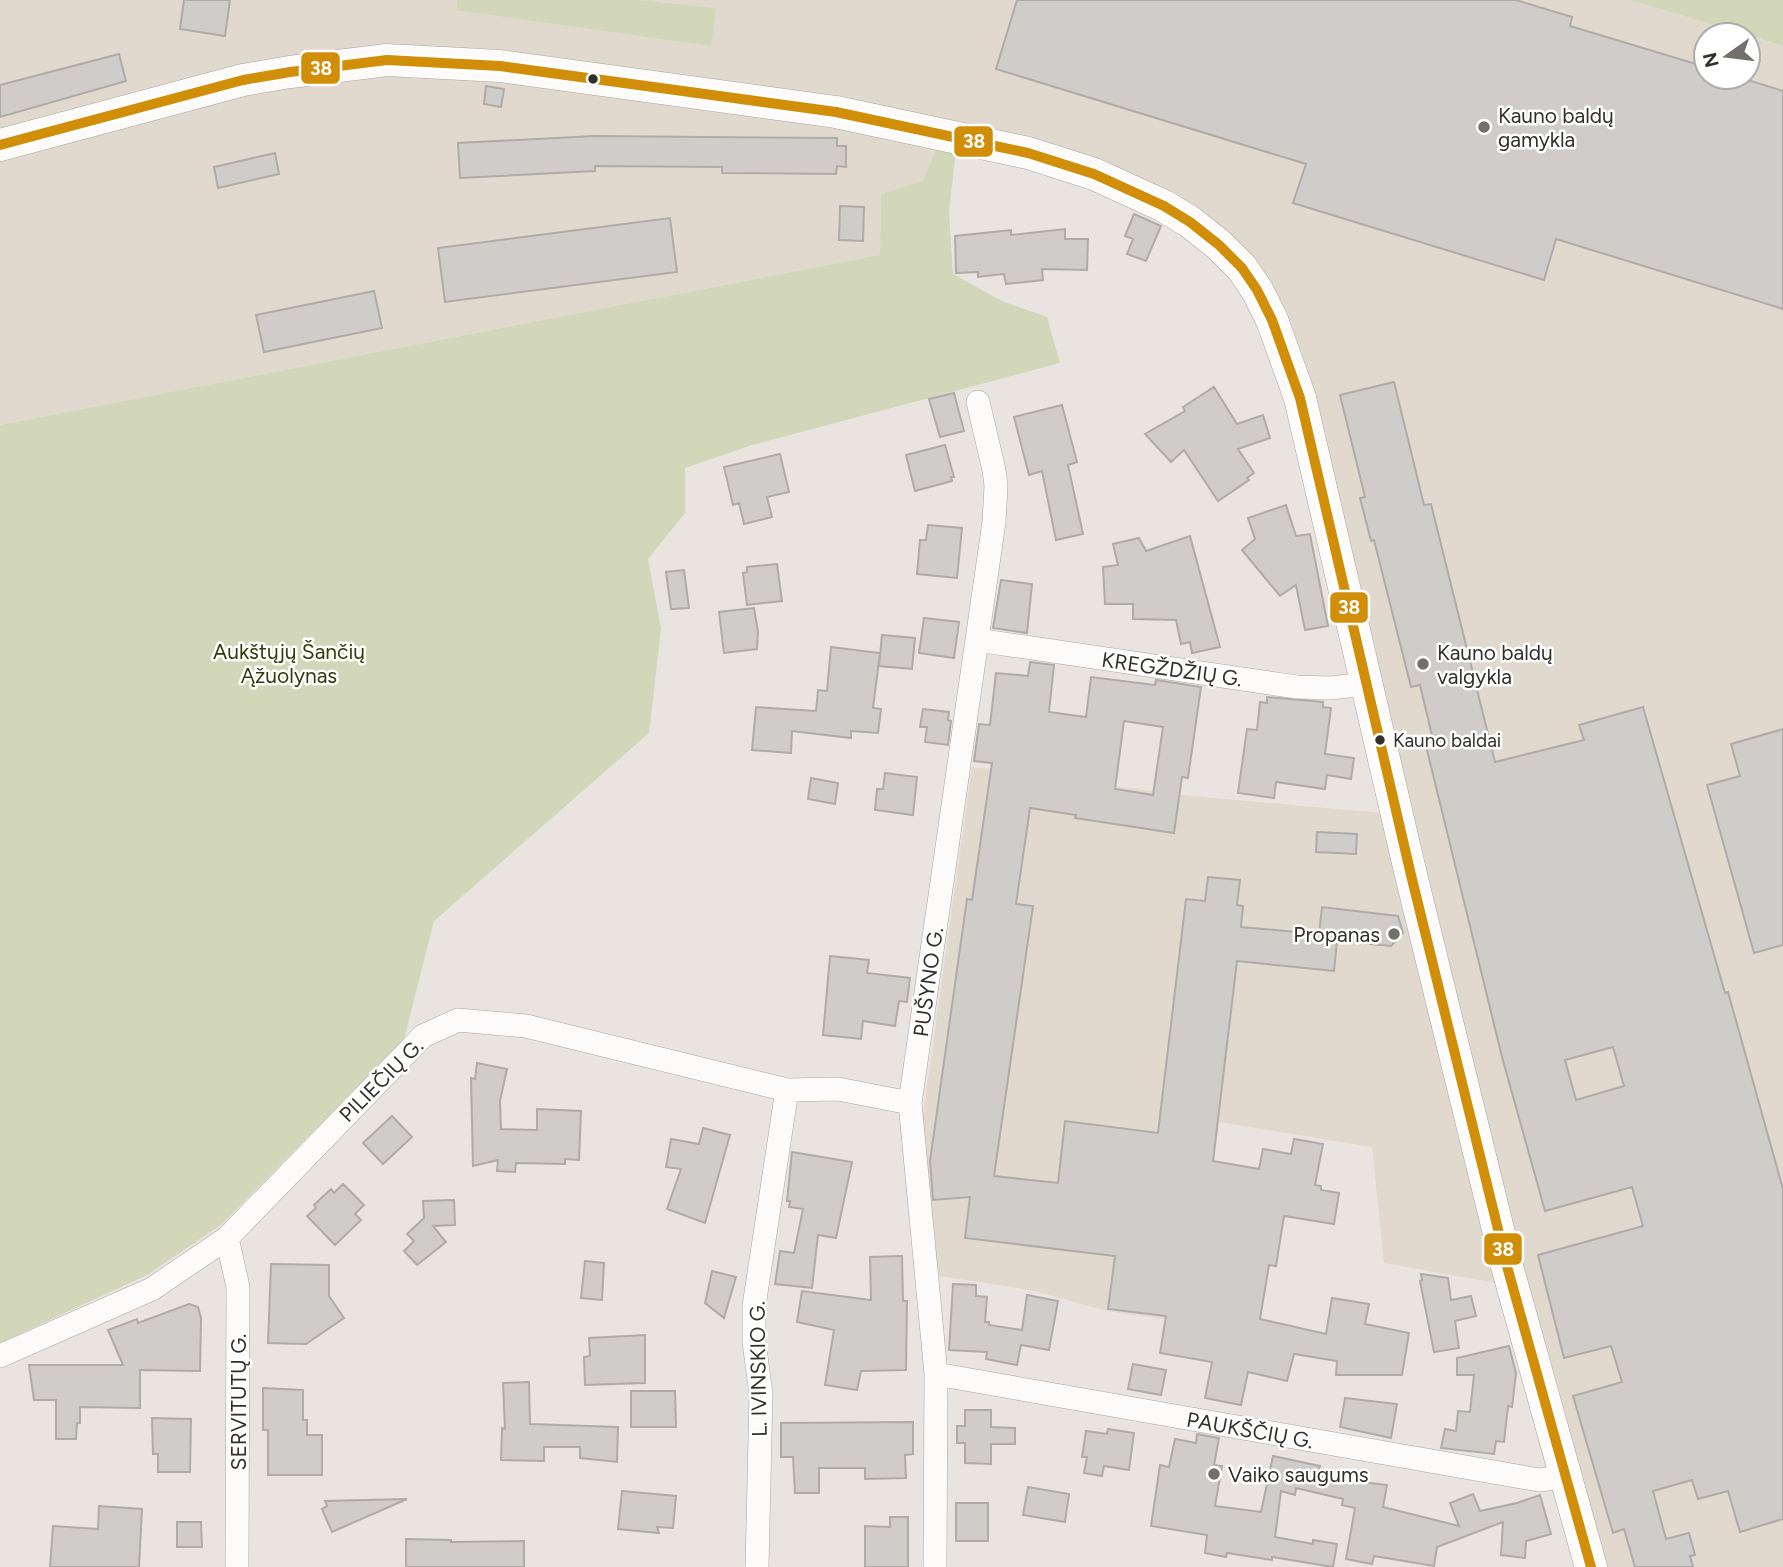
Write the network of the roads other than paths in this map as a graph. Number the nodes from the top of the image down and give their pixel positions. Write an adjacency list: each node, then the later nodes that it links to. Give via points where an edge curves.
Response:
1 (0, 145): 4 (street, via 243,80 387,60 500,66 836,112 1028,153 1094,174 1190,222 1242,268 1257,290 1300,398)
2 (978, 402): 3 (street, PUŠYNO G., via 996,486)
3 (977, 640): 4 (street, KREGŽDŽIŲ G., via 1297,687); 6 (street, PUŠYNO G.)
4 (1367, 684): 10 (street, via 1508,1270)
5 (787, 1090): 6 (street, PILIEČIŲ G., via 838,1089); 7 (street, PILIEČIŲ G., via 526,1026 458,1020 423,1036); 12 (street, L. IVINSKIO G., via 754,1306 761,1394)
6 (910, 1103): 9 (street, PUŠYNO G.)
7 (227, 1238): 8 (street, PILIEČIŲ G., via 152,1289); 11 (street, SERVITUTŲ G., via 238,1287)
8 (0, 1356)
9 (936, 1374): 10 (street, PAUKŠČIŲ G., via 1539,1480); 13 (street, PUŠYNO G.)
10 (1564, 1477): 14 (street)
11 (237, 1567)
12 (757, 1567)
13 (935, 1567)
14 (1591, 1567)

